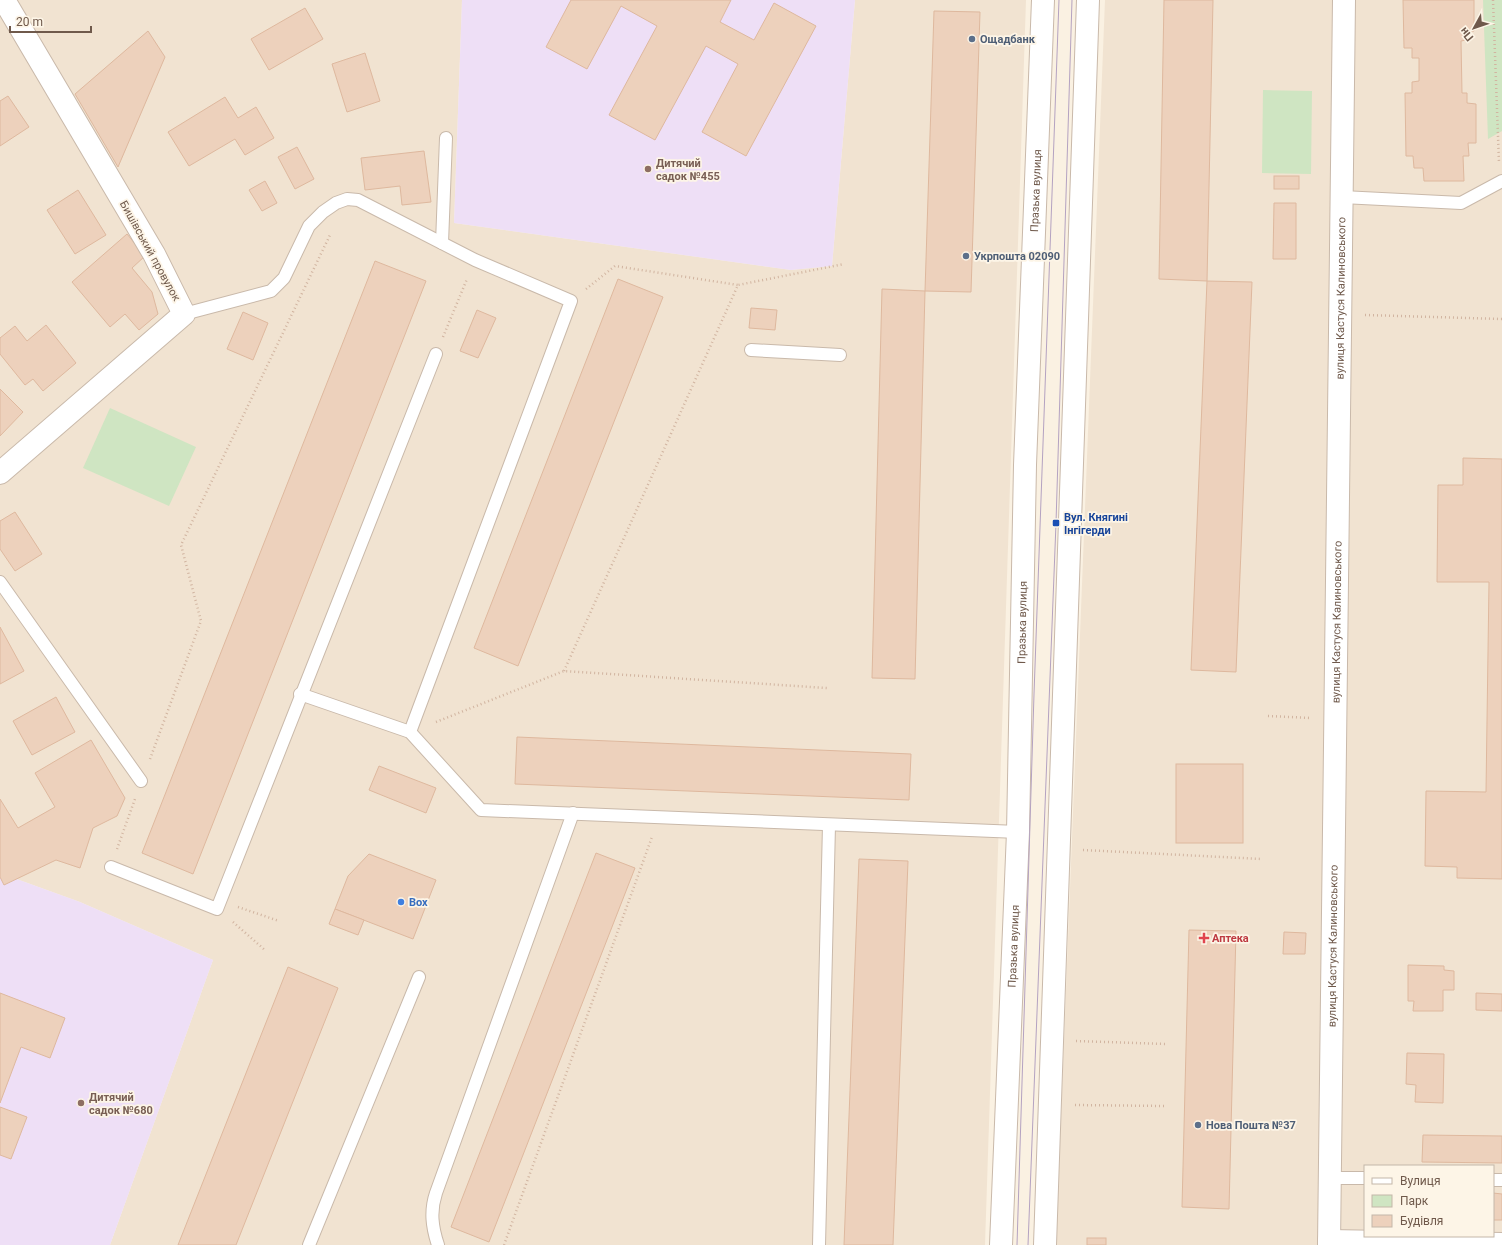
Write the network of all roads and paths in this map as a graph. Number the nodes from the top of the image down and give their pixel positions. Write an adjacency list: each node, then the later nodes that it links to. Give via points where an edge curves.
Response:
1 (4, 0): 15 (street, Бишівський провулок, via 154,254)
2 (1043, 0): 34 (street, Празька вулиця, via 1025,465)
3 (1088, 0): 55 (street)
4 (1344, 0): 8 (street, вулиця Кастуся Калиновського)
5 (1493, 0): 7 (path)
6 (446, 138): 10 (lane)
7 (1501, 181): 8 (lane, via 1461,203)
8 (1342, 197): 16 (street, вулиця Кастуся Калиновського)
9 (347, 199): 10 (lane, via 358,200); 15 (lane, via 323,212 309,226 284,278 271,290); 29 (path, via 181,545 201,621)
10 (442, 243): 14 (lane)
11 (844, 264): 12 (path)
12 (738, 286): 14 (path, via 615,266); 23 (path)
13 (458, 300): 19 (path)
14 (571, 301): 28 (lane)
15 (184, 314): 21 (street, Бишівський провулок)
16 (1340, 314): 17 (path); 27 (street, вулиця Кастуся Калиновського)
17 (1502, 319)
18 (751, 350): 20 (lane)
19 (436, 354): 25 (lane)
20 (840, 355)
21 (0, 472)
22 (0, 582): 29 (lane)
23 (564, 671): 24 (path); 28 (path)
24 (827, 688)
25 (300, 694): 28 (lane); 38 (lane)
26 (1268, 716): 27 (path)
27 (1336, 720): 46 (street, вулиця Кастуся Калиновського)
28 (410, 732): 31 (lane, via 481,810)
29 (142, 781)
30 (136, 796): 37 (path)
31 (573, 813): 32 (lane); 51 (lane, via 436,1193 432,1220)
32 (659, 818): 33 (lane); 52 (path)
33 (829, 825): 34 (lane); 53 (lane)
34 (1018, 832): 54 (street, Празька вулиця)
35 (1080, 850): 36 (path)
36 (1262, 859)
37 (111, 867): 38 (lane)
38 (218, 904): 39 (path); 40 (path)
39 (279, 921)
40 (266, 951)
41 (419, 976): 50 (lane)
42 (1073, 1040): 43 (path)
43 (1166, 1044)
44 (1071, 1105): 45 (path)
45 (1165, 1106)
46 (1330, 1178): 47 (lane); 48 (street, вулиця Кастуся Калиновського)
47 (1364, 1178)
48 (1329, 1243): 49 (street)
49 (1502, 1244)
50 (309, 1245)
51 (438, 1245)
52 (504, 1245)
53 (818, 1245)
54 (1001, 1245)
55 (1045, 1245)

